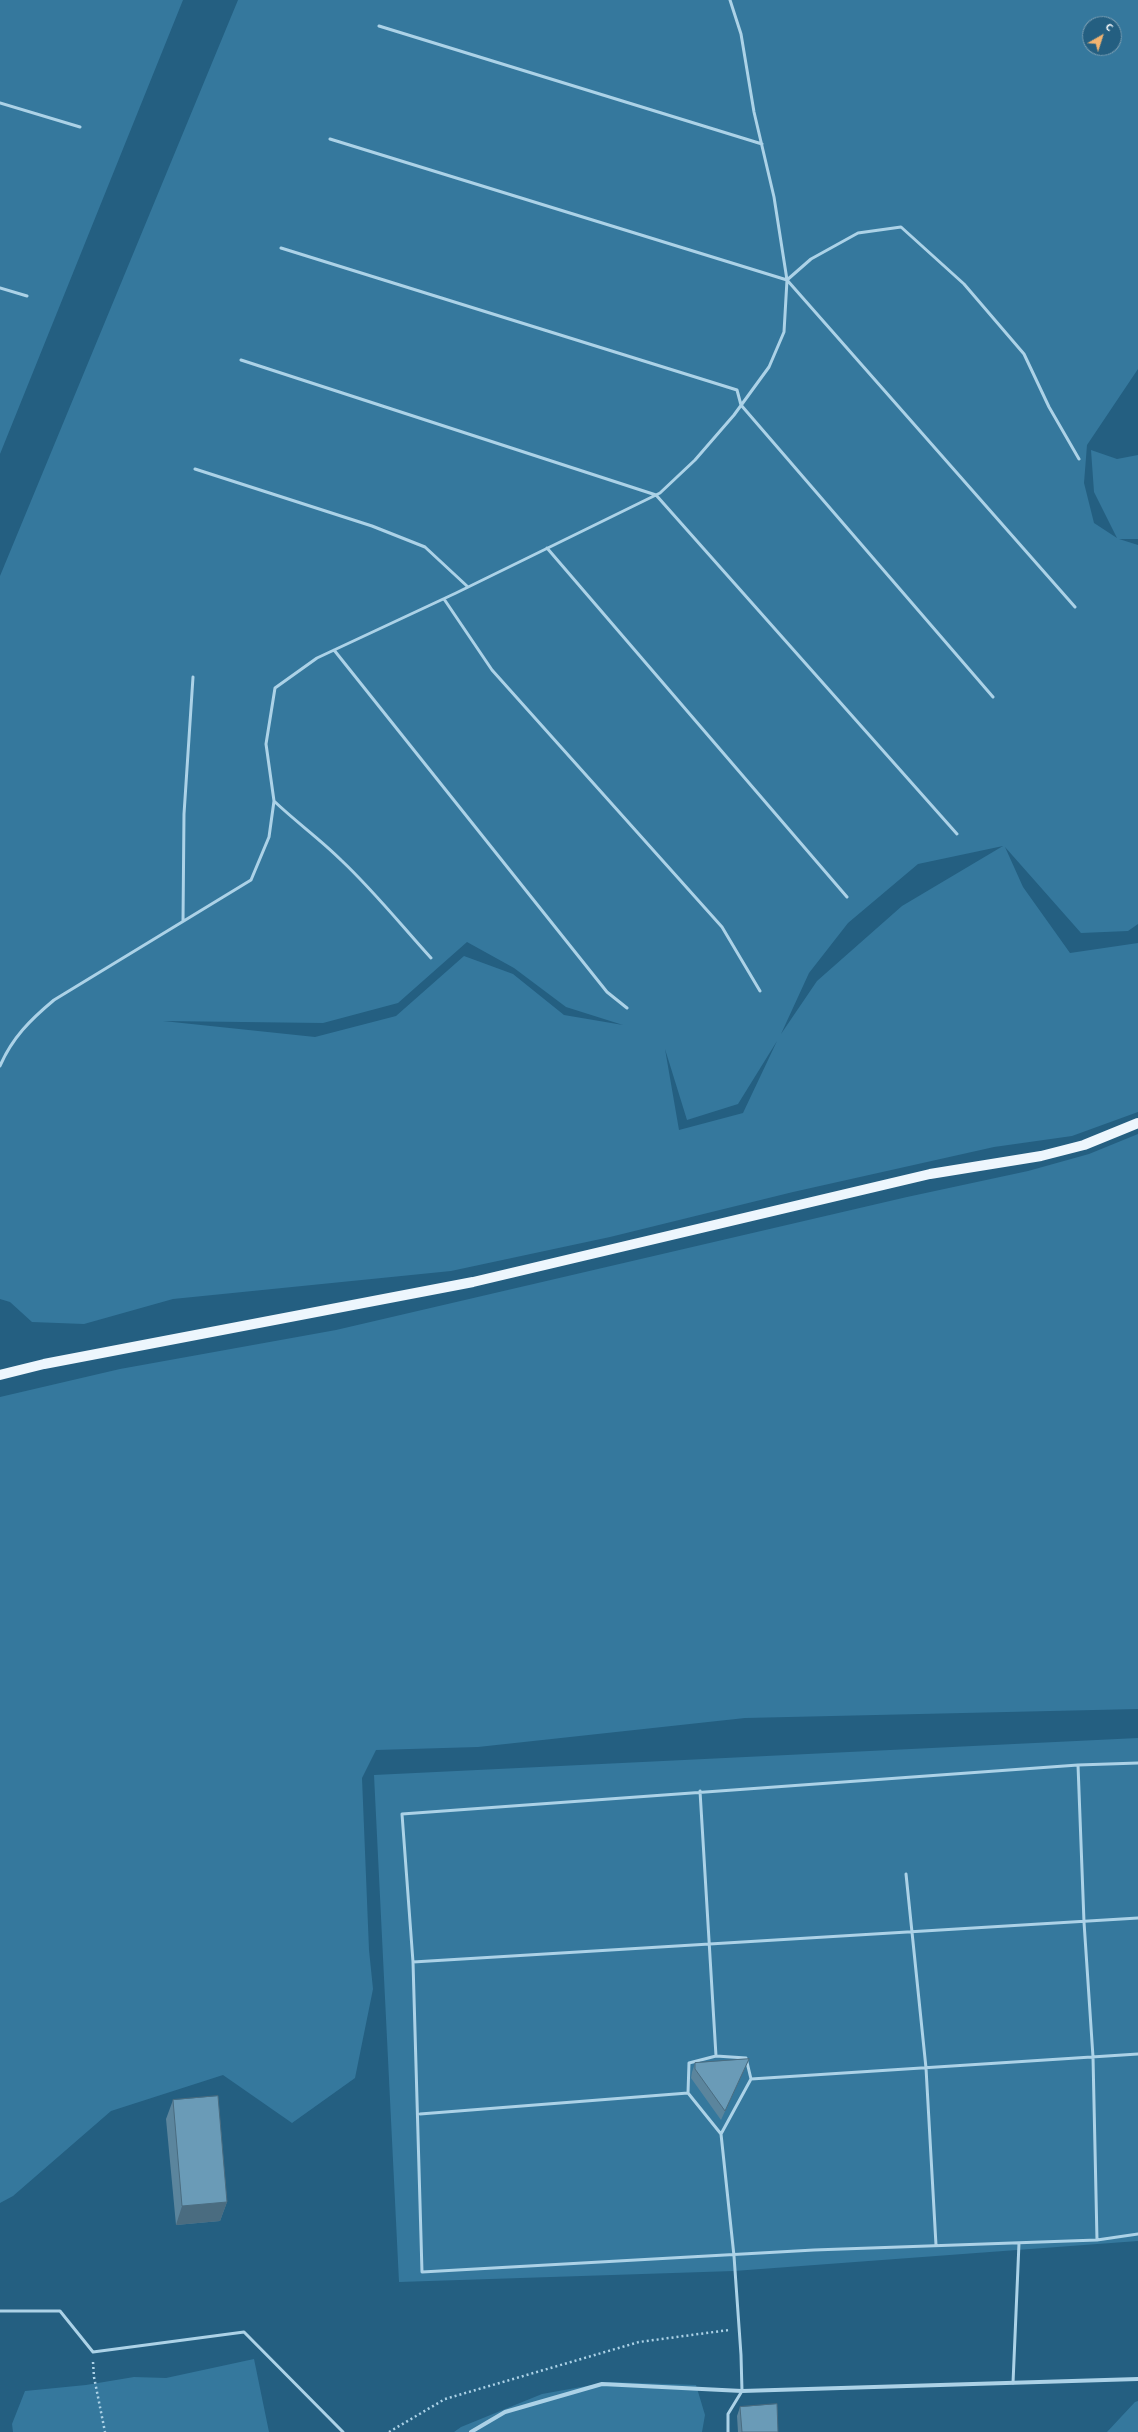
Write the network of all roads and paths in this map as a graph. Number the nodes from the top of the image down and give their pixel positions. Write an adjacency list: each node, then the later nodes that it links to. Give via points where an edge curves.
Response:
1 (725, 0): 2 (lane)
2 (730, 1): 7 (lane, via 741,34)
3 (379, 26): 7 (lane)
4 (0, 103): 5 (lane)
5 (80, 127)
6 (330, 139): 9 (lane)
7 (762, 144): 9 (lane, via 774,197)
8 (281, 248): 13 (lane, via 737,390)
9 (787, 280): 13 (lane, via 784,332 769,367); 14 (lane, via 811,258 858,234 901,227 964,284 1024,354 1049,407); 20 (lane)
10 (0, 288): 11 (lane)
11 (27, 296)
12 (241, 360): 16 (lane)
13 (741, 405): 16 (lane, via 695,460); 23 (lane)
14 (1079, 459)
15 (195, 469): 18 (lane, via 372,526 426,547)
16 (656, 495): 17 (lane); 25 (lane)
17 (547, 548): 18 (lane); 26 (lane)
18 (468, 587): 19 (lane)
19 (444, 599): 21 (lane); 29 (lane, via 492,670 722,927)
20 (1075, 607)
21 (334, 650): 24 (lane, via 317,658 275,688 266,744); 30 (lane, via 607,992)
22 (193, 677): 27 (lane, via 184,814)
23 (993, 697)
24 (274, 801): 27 (lane, via 269,837 251,880); 28 (lane, via 343,861)
25 (957, 834)
26 (847, 897)
27 (183, 921): 31 (lane, via 54,1000 25,1024 8,1047)
28 (431, 958)
29 (760, 991)
30 (627, 1008)
31 (0, 1066)
32 (1138, 1123): 33 (main road, via 1084,1145 1041,1156 930,1174 473,1282 44,1364)
33 (0, 1375)
34 (1138, 1763): 35 (lane)
35 (1078, 1765): 36 (lane); 39 (lane)
36 (700, 1791): 41 (lane); 42 (lane, via 402,1814)
37 (906, 1874): 40 (lane)
38 (1138, 1918): 39 (lane)
39 (1084, 1922): 40 (lane); 45 (lane)
40 (911, 1932): 41 (lane); 46 (lane)
41 (708, 1944): 42 (lane); 44 (lane)
42 (414, 1962): 49 (lane)
43 (1138, 2054): 45 (lane)
44 (716, 2056): 47 (lane, via 746,2058); 48 (lane, via 689,2063)
45 (1093, 2057): 46 (lane); 52 (lane)
46 (926, 2068): 47 (lane); 54 (lane)
47 (751, 2078): 50 (lane)
48 (688, 2093): 49 (lane); 50 (lane)
49 (420, 2114): 55 (lane, via 422,2272)
50 (721, 2134): 55 (lane)
51 (1138, 2234): 52 (lane)
52 (1097, 2240): 53 (lane)
53 (1019, 2242): 54 (lane); 60 (lane)
54 (936, 2245): 55 (lane)
55 (734, 2256): 57 (lane)
56 (0, 2311): 58 (lane, via 60,2311)
57 (739, 2329): 61 (lane); 64 (path, via 639,2342 445,2399)
58 (93, 2352): 62 (path, via 94,2377); 63 (lane, via 244,2332)
59 (1138, 2379): 60 (street)
60 (1013, 2383): 61 (street)
61 (742, 2391): 65 (street, via 602,2384 505,2412); 66 (lane, via 728,2414)
62 (105, 2432)
63 (343, 2432)
64 (389, 2432)
65 (472, 2432)
66 (728, 2432)

